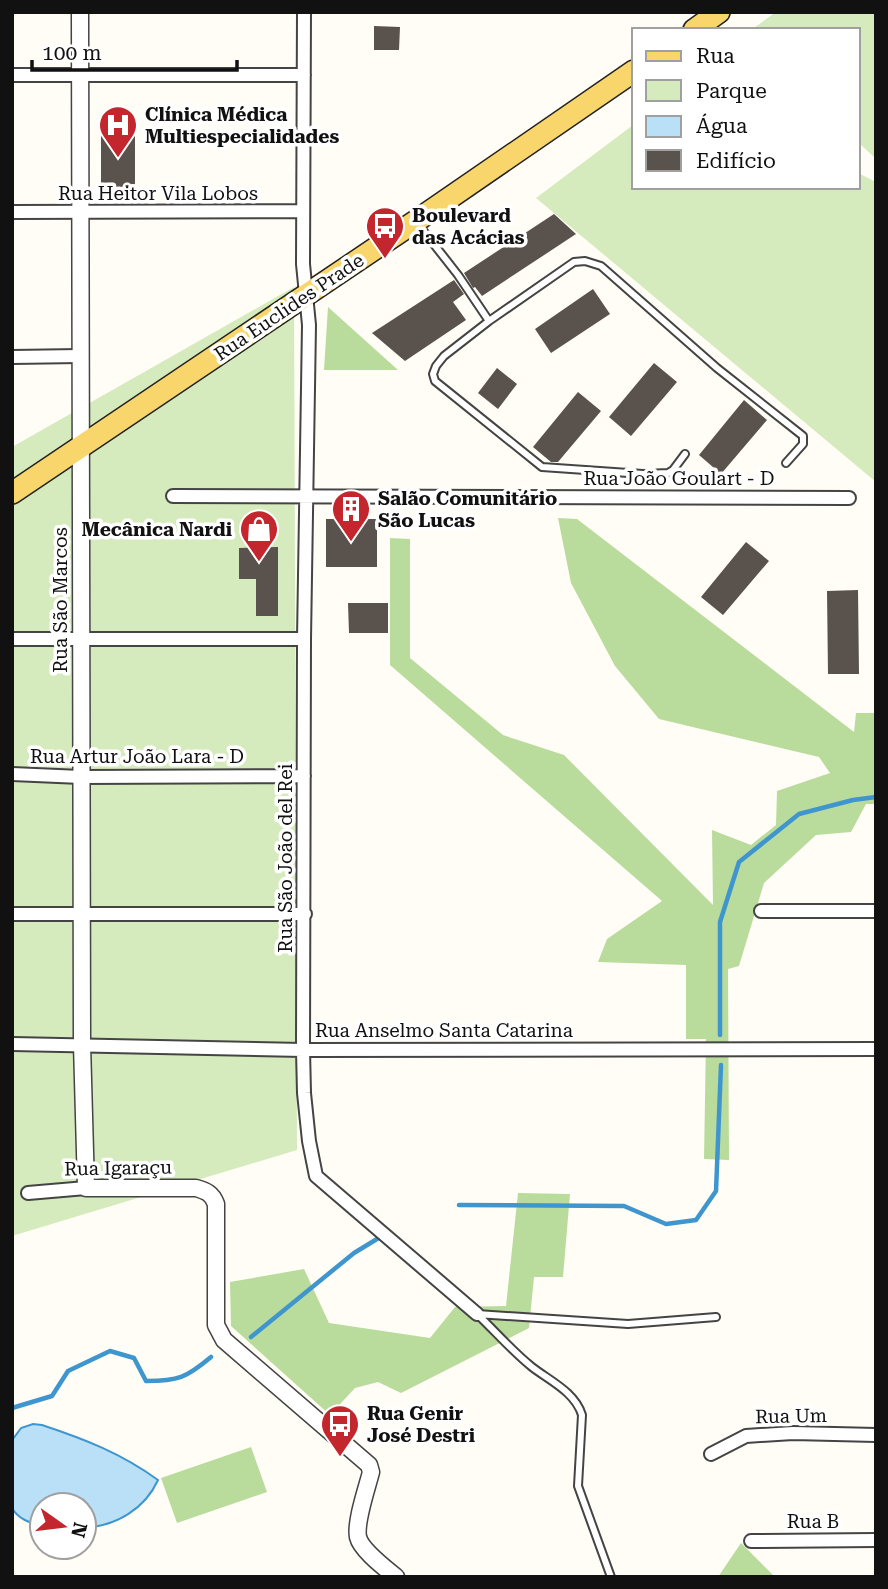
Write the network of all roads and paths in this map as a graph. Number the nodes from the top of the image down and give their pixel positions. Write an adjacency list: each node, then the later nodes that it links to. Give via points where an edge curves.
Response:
1 (80, 12): 7 (street, Rua São Marcos)
2 (304, 12): 8 (street, Rua São João del Rei)
3 (719, 12): 4 (main road)
4 (697, 28)
5 (632, 72): 12 (main road, Rua Euclides Prade)
6 (12, 75): 7 (street)
7 (80, 75): 8 (street); 11 (street, Rua São Marcos)
8 (304, 75): 9 (street, Rua São João del Rei)
9 (303, 211): 11 (street, Rua Heitor Vila Lobos); 13 (street, Rua São João del Rei)
10 (12, 212): 11 (street, Rua Heitor Vila Lobos)
11 (80, 212): 15 (street, Rua São Marcos)
12 (416, 222): 13 (main road, Rua Euclides Prade); 14 (lane)
13 (306, 295): 17 (main road, Rua Euclides Prade); 22 (street, Rua São João del Rei)
14 (489, 321): 18 (lane, via 444,356 433,374 435,381 542,467 668,473); 19 (lane, via 574,262 601,266 803,436 803,444)
15 (80, 356): 16 (street); 17 (street, Rua São Marcos)
16 (12, 357)
17 (80, 447): 20 (main road, Rua Euclides Prade); 25 (street, Rua São Marcos)
18 (685, 454)
19 (786, 463)
20 (12, 493)
21 (173, 496): 22 (street, Rua João Goulart - D)
22 (306, 497): 23 (street, Rua João Goulart - D); 26 (street, Rua São João del Rei)
23 (849, 498)
24 (12, 639): 25 (street)
25 (81, 639): 26 (street); 29 (street, Rua São Marcos)
26 (304, 639): 28 (street, Rua São João del Rei)
27 (12, 774): 29 (street, Rua Artur João Lara - D)
28 (304, 776): 29 (street, Rua Artur João Lara - D); 34 (street, Rua São João del Rei)
29 (81, 777): 33 (street, Rua São Marcos)
30 (761, 911): 31 (street)
31 (876, 911)
32 (12, 914): 33 (street)
33 (82, 914): 34 (street); 36 (street, Rua São Marcos)
34 (305, 914): 38 (street, Rua São João del Rei)
35 (12, 1044): 36 (street, Rua Anselmo Santa Catarina)
36 (82, 1044): 38 (street, Rua Anselmo Santa Catarina); 39 (street, Rua São Marcos)
37 (876, 1049): 38 (street, Rua Anselmo Santa Catarina)
38 (303, 1050): 41 (street, Rua São João del Rei, via 316,1176)
39 (86, 1188): 40 (street, Rua Igaraçu); 47 (street, Rua Igaraçu, via 196,1188 209,1192 216,1204 219,1333 369,1465 359,1540)
40 (28, 1193)
41 (477, 1314): 42 (lane, via 628,1324); 48 (lane, Rua São João del Rei, via 580,1407 578,1486)
42 (716, 1317)
43 (876, 1435): 44 (street, Rua Um, via 746,1436)
44 (711, 1454)
45 (876, 1540): 46 (street, Rua B)
46 (751, 1541)
47 (396, 1577)
48 (611, 1577)

